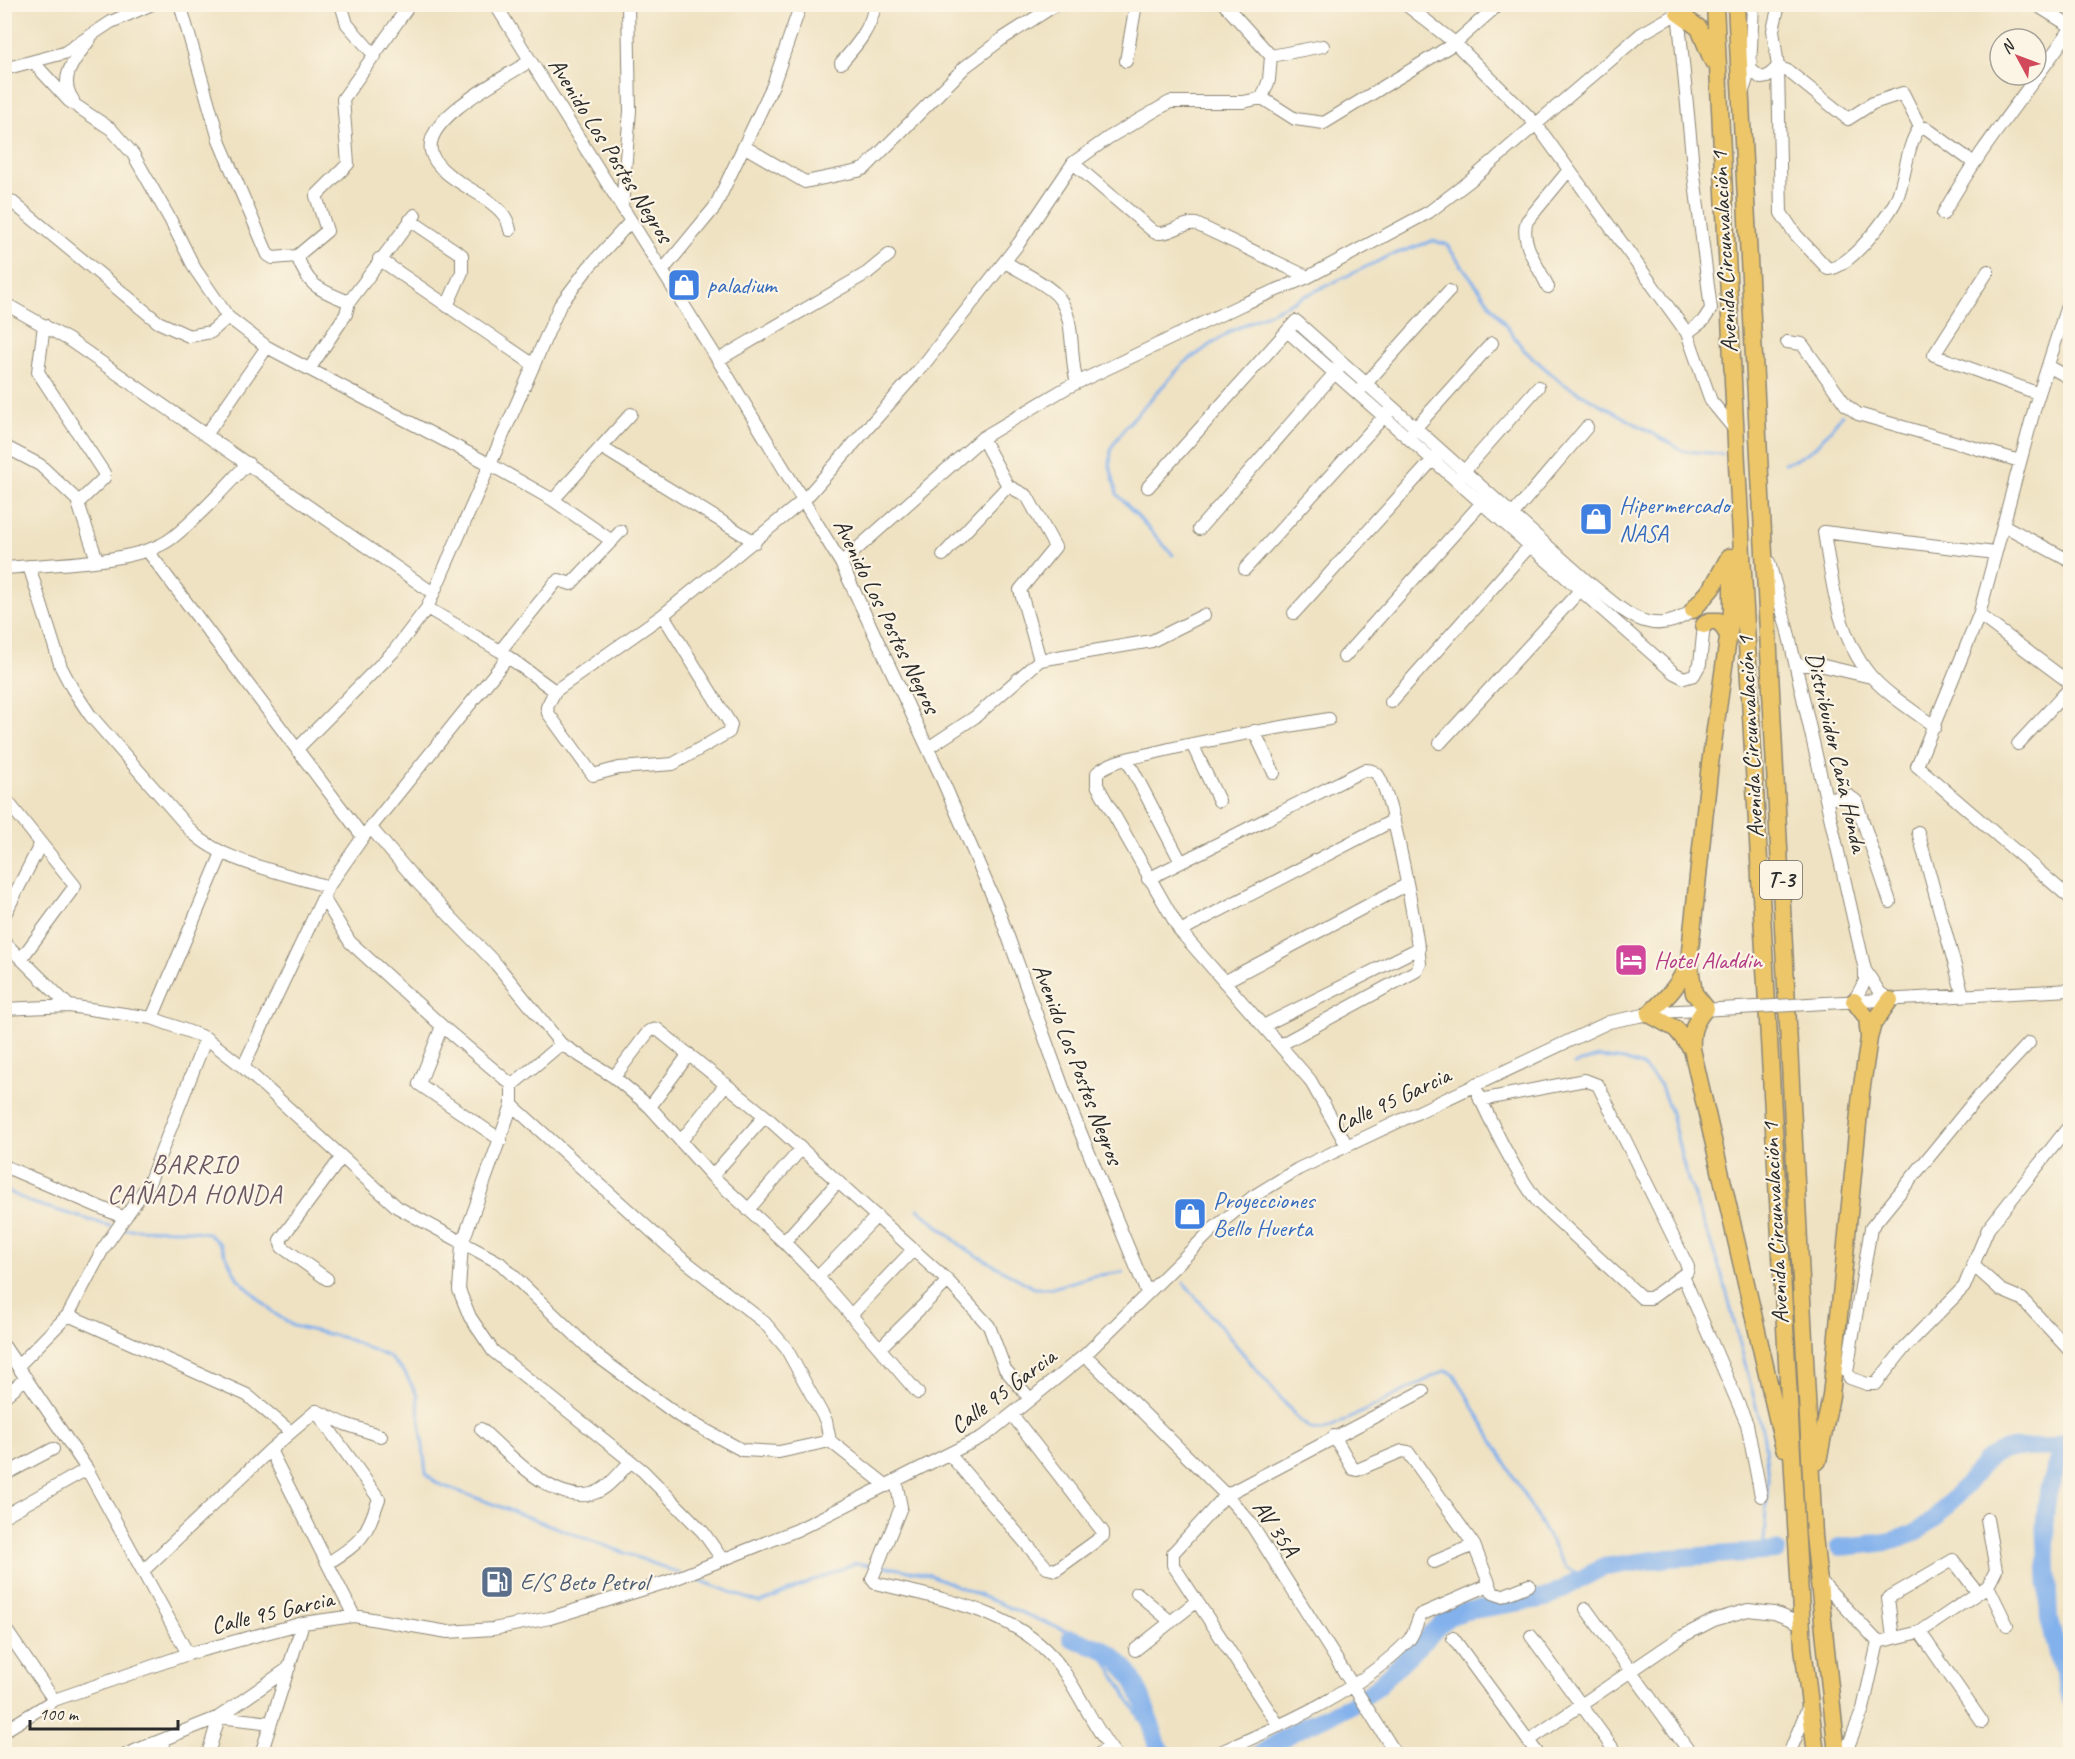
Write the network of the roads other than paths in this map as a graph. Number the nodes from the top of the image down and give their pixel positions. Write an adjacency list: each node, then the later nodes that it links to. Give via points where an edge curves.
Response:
1 (152, 4): 21 (street)
2 (180, 4): 49 (street, via 220,143 268,255)
3 (341, 4): 24 (street, via 346,24)
4 (410, 4): 24 (street)
5 (495, 4): 26 (street, Avenido Los Postes Negros)
6 (628, 4): 44 (street, via 630,111)
7 (801, 4): 39 (street, via 773,85)
8 (875, 4): 29 (street, via 862,39)
9 (1057, 4): 39 (street, via 965,67 858,171 805,182)
10 (1136, 4): 27 (street)
11 (1224, 4): 25 (street)
12 (1405, 4): 22 (street)
13 (1499, 4): 22 (street)
14 (1715, 4): 33 (main road, Avenida Circunvalación 1 / T-3)
15 (1736, 4): 35 (main road, Avenida Circunvalación 1 / T-3)
16 (1753, 4): 32 (street)
17 (1779, 4): 30 (street, via 1773,30)
18 (1682, 7): 33 (main road, via 1708,46); 37 (street, via 1641,34); 64 (street, via 1693,166 1711,309)
19 (2041, 8): 20 (street)
20 (2070, 28): 40 (street)
21 (94, 34): 28 (street, via 64,53); 36 (street, via 75,60 66,81)
22 (1455, 43): 34 (street, via 1324,123 1294,119); 37 (street)
23 (1323, 46): 25 (street)
24 (375, 56): 49 (street, via 343,99 347,167 316,196 327,231)
25 (1270, 56): 34 (street, via 1269,80)
26 (530, 61): 44 (street, Avenido Los Postes Negros); 47 (street, via 451,112 430,140 437,161 500,209 509,220)
27 (1126, 61)
28 (34, 63): 31 (street); 36 (street)
29 (841, 63)
30 (1778, 67): 32 (street, via 1761,78); 38 (street, via 1788,70 1848,119 1873,103 1903,93); 38 (street, via 1781,213 1828,270 1836,269 1853,255 1897,200)
31 (4, 69)
32 (1750, 69): 35 (street)
33 (1719, 87): 82 (main road, Avenida Circunvalación 1 / T-3)
34 (1262, 98): 41 (street, via 1243,102 1170,102 1108,138)
35 (1740, 100): 107 (main road, Avenida Circunvalación 1 / T-3)
36 (79, 108): 61 (street, via 111,129 133,154 195,270)
37 (1536, 124): 42 (street); 54 (street, via 1429,212)
38 (1920, 128): 40 (street, via 1926,128)
39 (745, 147): 52 (street, via 715,207)
40 (1974, 163): 45 (street)
41 (1073, 164): 51 (street); 54 (street, via 1154,232 1161,234 1188,223 1196,224)
42 (1569, 170): 55 (street, via 1524,228 1525,239); 64 (street)
43 (4, 202): 61 (street, via 11,201 39,222 158,322 189,336 211,332)
44 (622, 207): 46 (street, Avenido Los Postes Negros)
45 (1943, 214)
46 (631, 221): 52 (street, Avenido Los Postes Negros); 70 (street, via 560,305)
47 (510, 230)
48 (889, 255): 69 (street, via 867,273)
49 (297, 256): 58 (street, via 306,278)
50 (379, 259): 58 (street); 60 (street); 60 (street, via 412,217 462,255 462,272)
51 (1005, 262): 75 (street, via 1058,296 1066,310); 99 (street, via 925,363)
52 (663, 270): 69 (street, Avenido Los Postes Negros)
53 (1988, 271): 78 (street, via 1934,355)
54 (1308, 277): 75 (street)
55 (1548, 287)
56 (1449, 291): 77 (street)
57 (2070, 296): 71 (street)
58 (349, 302): 72 (street, via 346,315)
59 (4, 303): 62 (street)
60 (447, 306): 70 (street)
61 (228, 317): 68 (street)
62 (44, 326): 84 (street); 97 (street, via 38,372 104,473 103,481)
63 (1287, 331): 67 (street); 67 (street, via 1296,321); 95 (street)
64 (1687, 333): 82 (street, via 1711,401)
65 (1787, 342): 89 (street, via 1802,344 1846,405 1858,414)
66 (1492, 343): 83 (street)
67 (1314, 346): 73 (street)
68 (267, 347): 72 (street); 84 (street)
69 (718, 360): 99 (street, Avenido Los Postes Negros)
70 (534, 365): 92 (street)
71 (2048, 366): 74 (street); 78 (street)
72 (310, 368): 92 (street)
73 (1339, 369): 77 (street); 102 (street)
74 (2070, 378)
75 (1077, 383): 85 (street)
76 (1538, 387): 93 (street)
77 (1361, 388): 79 (street)
78 (2039, 394): 89 (street)
79 (1388, 412): 83 (street); 117 (street)
80 (631, 414): 87 (street)
81 (1587, 427): 100 (street)
82 (1735, 430): 91 (main road, Avenida Circunvalación 1 / T-3)
83 (1412, 433): 88 (street)
84 (206, 435): 90 (street)
85 (982, 438): 94 (street); 114 (street)
86 (4, 446): 97 (street, via 40,465)
87 (601, 447): 98 (street); 106 (street)
88 (1437, 455): 93 (street); 122 (street)
89 (2020, 461): 101 (street)
90 (248, 463): 108 (street, via 171,539); 119 (street)
91 (1737, 464): 109 (main road); 243 (main road, Avenida Circunvalación 1 / T-3)
92 (490, 465): 98 (street); 119 (street)
93 (1460, 476): 96 (street)
94 (1008, 486): 111 (street); 130 (street, via 1027,496 1055,547 1020,590)
95 (1148, 488)
96 (1486, 498): 100 (street); 129 (street)
97 (77, 500): 112 (street)
98 (553, 500): 104 (street)
99 (804, 500): 106 (street); 114 (street, Avenido Los Postes Negros)
100 (1509, 519): 105 (street)
101 (2003, 525): 110 (street); 113 (street)
102 (1199, 529)
103 (621, 531): 104 (street)
104 (612, 541): 128 (street, via 571,584 560,580 555,583)
105 (1534, 541): 118 (street); 136 (street)
106 (755, 542): 123 (street)
107 (1764, 543): 131 (street, Distribuidor Caña Honda); 244 (main road, Avenida Circunvalación 1 / T-3)
108 (147, 550): 112 (street); 144 (street)
109 (1732, 551): 121 (main road, via 1717,581); 127 (main road)
110 (1995, 553): 125 (street); 132 (street, via 1824,532 1840,616 1847,637)
111 (944, 555)
112 (97, 560): 115 (street)
113 (2070, 561)
114 (841, 563): 143 (street, Avenido Los Postes Negros)
115 (29, 566): 116 (street); 154 (street, via 61,667 90,715 192,832)
116 (4, 568)
117 (1245, 569)
118 (1585, 586): 121 (street, via 1648,624 1683,618); 126 (street, via 1674,674 1684,678 1694,675 1700,664); 140 (street)
119 (433, 593): 120 (street)
120 (426, 608): 128 (street); 144 (street, via 394,651)
121 (1693, 610)
122 (1294, 613)
123 (663, 615): 135 (street); 135 (street, via 731,725 729,732 673,764 619,768 593,775 548,713)
124 (1203, 615): 130 (street, via 1152,641)
125 (1979, 615): 133 (street); 138 (street)
126 (1704, 625): 127 (main road, via 1714,619 1719,621)
127 (1728, 636): 166 (main road)
128 (504, 654): 135 (street); 151 (street)
129 (1344, 657)
130 (1040, 660): 143 (street, via 975,717)
131 (1796, 664): 132 (street); 148 (street, Distribuidor Caña Honda)
132 (1871, 677): 138 (street)
133 (2070, 683)
134 (2070, 688): 142 (street)
135 (555, 691)
136 (1390, 702)
137 (1329, 719): 139 (street)
138 (1935, 727): 159 (street, via 1917,766)
139 (1254, 731): 141 (street); 146 (street)
140 (1440, 743)
141 (1191, 744): 145 (street); 149 (street)
142 (2018, 744)
143 (928, 747): 216 (street, Avenido Los Postes Negros, via 998,909 1070,1107)
144 (297, 749): 151 (street)
145 (1126, 759): 155 (street); 156 (street, via 1097,773 1097,785)
146 (1274, 772)
147 (4, 796): 153 (street)
148 (1827, 799): 160 (street, via 1849,796 1856,801); 167 (street, Distribuidor Caña Honda)
149 (1219, 801)
150 (1394, 820): 155 (street, via 1378,775 1364,770); 157 (street); 162 (street)
151 (367, 832): 158 (street); 183 (street, via 497,965)
152 (1918, 832): 170 (street)
153 (40, 845): 161 (street); 165 (street, via 75,886)
154 (222, 853): 158 (street); 177 (street)
155 (1181, 862): 156 (street)
156 (1148, 879): 162 (street)
157 (1406, 885): 164 (street); 168 (street)
158 (326, 893): 178 (street, via 351,942); 187 (street)
159 (2070, 898)
160 (1890, 903)
161 (4, 916)
162 (1180, 931): 168 (street)
163 (4, 942): 165 (street)
164 (1419, 948): 179 (street); 184 (street, via 1420,964 1416,971)
165 (21, 959): 173 (street)
166 (1689, 960): 174 (main road, via 1694,993); 176 (main road, via 1682,978)
167 (1865, 970): 171 (street, Distribuidor Caña Honda, via 1880,993); 172 (street, via 1865,981)
168 (1224, 982): 179 (street)
169 (2070, 990): 170 (street, Calle 95 Garcia)
170 (1963, 995): 171 (street, Calle 95 Garcia)
171 (1890, 1000): 172 (street, Calle 95 Garcia); 181 (main road)
172 (1854, 1001): 174 (street, Calle 95 Garcia, bridge); 181 (main road, via 1867,1018)
173 (69, 1006): 175 (street); 177 (street)
174 (1706, 1008): 176 (street, Calle 95 Garcia); 185 (main road, via 1691,1034)
175 (4, 1009)
176 (1649, 1014): 185 (main road, via 1676,1029); 191 (street, Calle 95 Garcia, via 1609,1022)
177 (152, 1018): 180 (street)
178 (441, 1026): 190 (street); 197 (street, via 419,1084)
179 (1263, 1026): 184 (street)
180 (206, 1038): 187 (street); 207 (street, via 149,1182)
181 (1869, 1038): 244 (main road, via 1831,1396)
182 (2029, 1043): 211 (street, via 1972,1104 1871,1228 1852,1340 1850,1378 1876,1383 1964,1287)
183 (561, 1044): 188 (street); 190 (street)
184 (1280, 1045): 199 (street, via 1319,1093)
185 (1692, 1049): 243 (main road)
186 (689, 1054): 188 (street, via 653,1028); 189 (street); 194 (street)
187 (243, 1067): 201 (street)
188 (614, 1077): 194 (street)
189 (726, 1084): 195 (street); 198 (street)
190 (512, 1085): 193 (street)
191 (1474, 1085): 192 (street); 199 (street, Calle 95 Garcia)
192 (1480, 1100): 212 (street, via 1538,1202 1642,1298 1651,1298); 212 (street, via 1585,1080 1598,1085 1688,1267)
193 (512, 1105): 197 (street); 235 (street, via 680,1257 764,1322 786,1348 826,1421)
194 (650, 1107): 198 (street)
195 (765, 1116): 200 (street); 203 (street)
196 (2070, 1125): 211 (street, via 1988,1229)
197 (501, 1140): 209 (street)
198 (681, 1141): 203 (street)
199 (1346, 1144): 216 (street, Calle 95 Garcia, via 1254,1196 1213,1229)
200 (801, 1149): 204 (street); 205 (street)
201 (342, 1158): 209 (street, via 397,1207); 214 (street, via 280,1240 282,1247)
202 (4, 1166): 207 (street)
203 (712, 1176): 205 (street)
204 (837, 1183): 206 (street); 208 (street)
205 (748, 1210): 208 (street)
206 (877, 1216): 210 (street); 213 (street)
207 (125, 1218): 217 (street, via 103,1249)
208 (784, 1242): 213 (street)
209 (462, 1244): 235 (street, via 500,1263 596,1355 679,1416 721,1439 742,1450 763,1452); 239 (street, via 459,1290 470,1317 493,1351)
210 (913, 1250): 215 (street); 218 (street)
211 (1974, 1266): 221 (street, via 2001,1290 2022,1299)
212 (1683, 1276): 246 (street, via 1747,1424)
213 (818, 1277): 218 (street)
214 (327, 1279)
215 (948, 1281): 220 (street); 228 (street, via 989,1326 1005,1369)
216 (1147, 1293): 222 (street, Calle 95 Garcia)
217 (68, 1315): 223 (street); 232 (street, via 247,1395)
218 (851, 1315): 220 (street)
219 (4, 1346): 223 (street)
220 (881, 1347): 226 (street)
221 (2070, 1351)
222 (1085, 1355): 228 (street, Calle 95 Garcia); 245 (street, AV 35A)
223 (18, 1366): 224 (street)
224 (26, 1378): 227 (street); 240 (street)
225 (1423, 1391): 234 (street)
226 (918, 1393)
227 (4, 1397)
228 (1030, 1399): 230 (street, Calle 95 Garcia)
229 (316, 1411): 232 (street); 233 (street); 252 (street, via 379,1499 358,1544)
230 (1012, 1416): 238 (street, Calle 95 Garcia); 238 (street, via 1103,1532 1103,1536 1056,1570 1047,1568)
231 (482, 1429): 239 (street, via 538,1478 567,1495 584,1496 602,1490)
232 (291, 1432): 237 (street)
233 (381, 1436)
234 (1334, 1436): 245 (street); 249 (street, via 1357,1470 1408,1452)
235 (830, 1441): 242 (street)
236 (53, 1449): 241 (street)
237 (270, 1450): 252 (street); 253 (street)
238 (951, 1455): 242 (street, Calle 95 Garcia)
239 (631, 1461): 250 (street, via 703,1533)
240 (87, 1469): 247 (street); 253 (street)
241 (4, 1475)
242 (892, 1484): 250 (street, Calle 95 Garcia, via 797,1530); 287 (street, via 901,1507 872,1580 975,1609 1031,1638 1062,1670)
243 (1794, 1489): 264 (main road, Avenida Circunvalación 1 / T-3)
244 (1813, 1489): 254 (main road, Avenida Circunvalación 1 / T-3)
245 (1226, 1495): 259 (street, via 1171,1560); 276 (street, AV 35A, via 1249,1521)
246 (1761, 1496)
247 (4, 1516)
248 (1987, 1519): 257 (street, via 1996,1570)
249 (1474, 1545): 251 (street); 255 (street)
250 (722, 1559): 261 (street, Calle 95 Garcia, via 667,1582 550,1618 493,1629 448,1632)
251 (1434, 1562)
252 (328, 1563): 261 (street)
253 (143, 1570): 273 (street)
254 (1817, 1577): 271 (street); 299 (main road, Avenida Circunvalación 1 / T-3)
255 (1488, 1585): 256 (street, via 1493,1593 1502,1596); 276 (street, via 1420,1615 1411,1639)
256 (1529, 1585)
257 (1983, 1589): 265 (street); 267 (street); 270 (street, via 1953,1560 1888,1598)
258 (1137, 1593): 262 (street)
259 (1197, 1601): 262 (street); 283 (street)
260 (1586, 1609): 275 (street)
261 (354, 1616): 263 (street, Calle 95 Garcia)
262 (1171, 1622): 272 (street)
263 (303, 1623): 273 (street, Calle 95 Garcia); 274 (street)
264 (1802, 1624): 275 (street, via 1774,1613 1749,1610 1714,1620 1681,1637); 278 (main road, Avenida Circunvalación 1 / T-3)
265 (2007, 1625)
266 (4, 1627): 277 (street)
267 (1920, 1632): 270 (street); 281 (street)
268 (1531, 1636): 279 (street)
269 (1453, 1638): 286 (street)
270 (1893, 1638): 271 (street)
271 (1878, 1642): 300 (street, via 1863,1709)
272 (1135, 1650)
273 (188, 1654): 277 (street, Calle 95 Garcia)
274 (289, 1668): 280 (street); 282 (street)
275 (1630, 1672): 279 (street); 296 (street)
276 (1354, 1689): 283 (street); 293 (street, AV 35A)
277 (54, 1700): 284 (street, Calle 95 Garcia)
278 (1811, 1700): 297 (street); 298 (main road, Avenida Circunvalación 1 / T-3)
279 (1581, 1705): 286 (street); 295 (street)
280 (219, 1717): 282 (street); 285 (street); 290 (street)
281 (1983, 1722)
282 (271, 1723): 291 (street)
283 (1279, 1726): 292 (street)
284 (4, 1731)
285 (164, 1740): 288 (street); 289 (street)
286 (1528, 1741): 294 (street)
287 (1108, 1752)
288 (127, 1755)
289 (160, 1755)
290 (208, 1755)
291 (261, 1755)
292 (1216, 1755)
293 (1396, 1755)
294 (1538, 1755)
295 (1617, 1755)
296 (1691, 1755)
297 (1789, 1755)
298 (1816, 1755)
299 (1837, 1755)
300 (1845, 1755)

